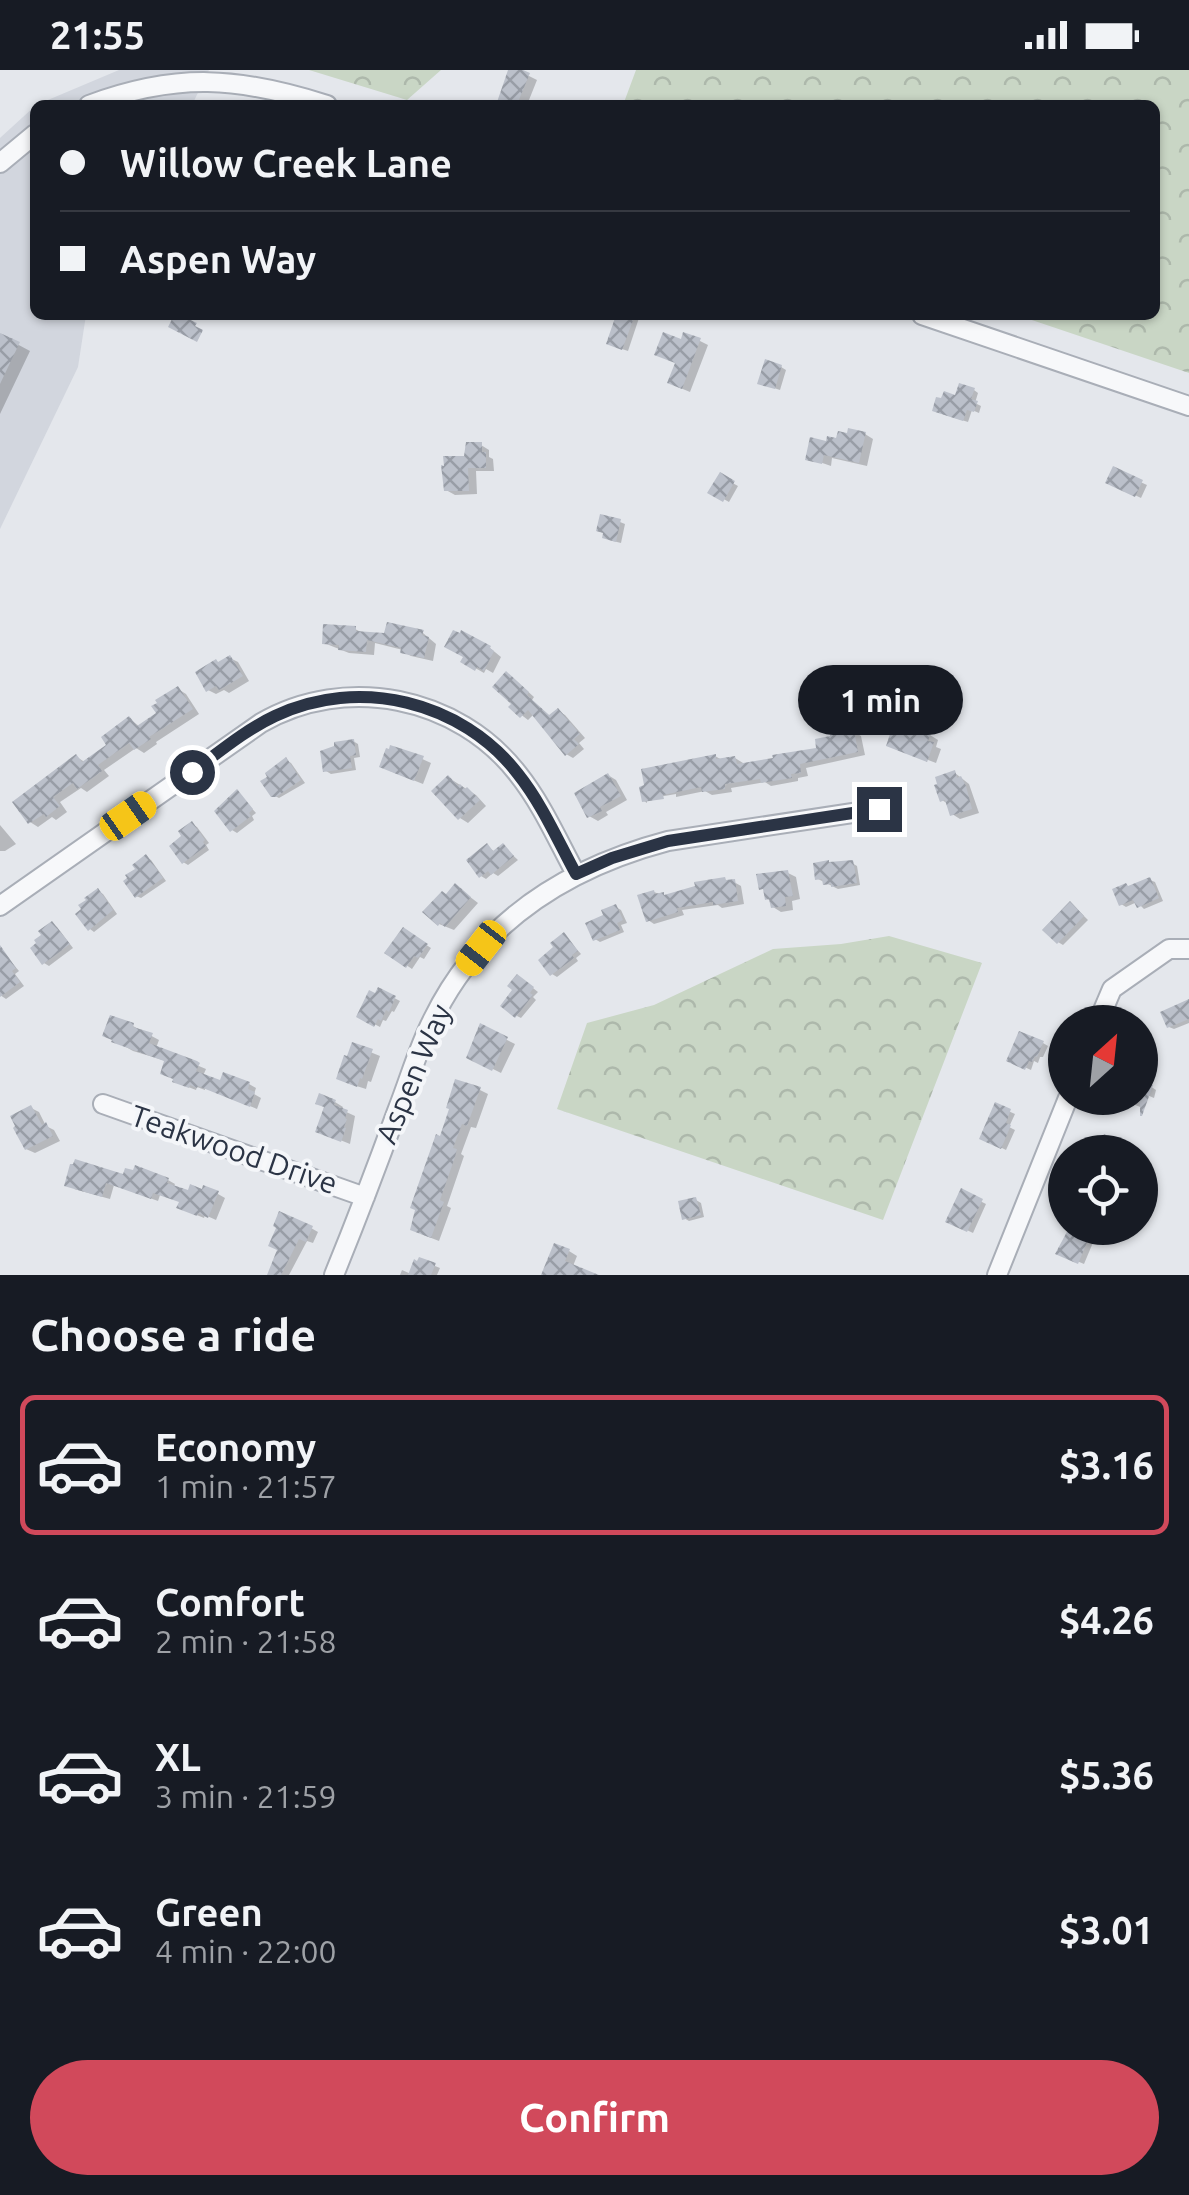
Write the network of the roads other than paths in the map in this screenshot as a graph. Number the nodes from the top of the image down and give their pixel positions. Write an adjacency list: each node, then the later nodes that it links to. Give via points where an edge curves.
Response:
1 (105, 100): 2 (street, via 201,81)
2 (310, 100)
3 (30, 138): 4 (street)
4 (0, 164)
5 (937, 320): 6 (street)
6 (1189, 406)
7 (879, 809): 8 (street, Aspen Way, via 668,841)
8 (576, 874): 9 (street, via 524,782 488,743 412,702 350,697 260,723); 14 (street, Aspen Way, via 502,925 450,990 430,1024)
9 (0, 906)
10 (1189, 949): 11 (street, via 1169,949 1112,989)
11 (1105, 1005)
12 (102, 1104): 14 (street, Teakwood Drive)
13 (1061, 1115): 16 (street)
14 (365, 1197): 15 (street, Aspen Way)
15 (334, 1275)
16 (997, 1275)

